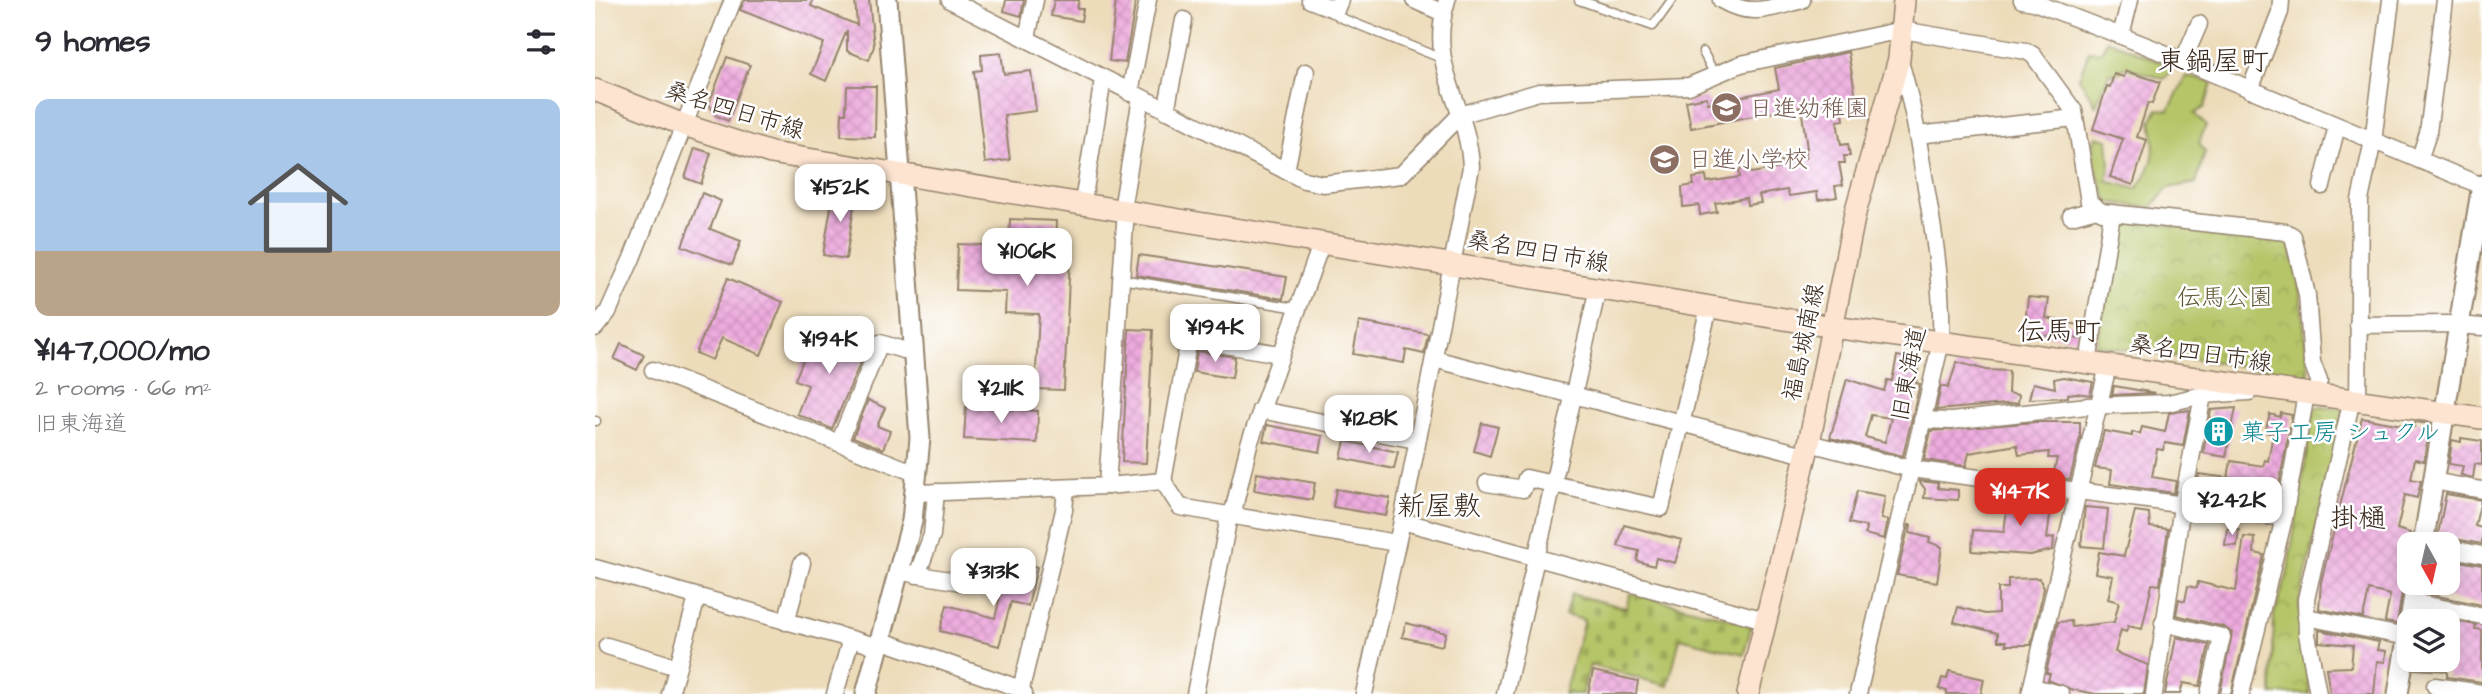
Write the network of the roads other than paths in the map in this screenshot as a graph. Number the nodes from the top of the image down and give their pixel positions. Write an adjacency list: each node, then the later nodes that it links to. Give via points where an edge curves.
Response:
1 (733, 0): 38 (street)
2 (887, 0): 44 (street)
3 (950, 0): 24 (street)
4 (1035, 0): 24 (street)
5 (1148, 0): 34 (street)
6 (1310, 0): 18 (street)
7 (1415, 0): 19 (street)
8 (1579, 0): 9 (lane, via 1653,26)
9 (1672, 0)
10 (1721, 0): 11 (street, via 1742,11)
11 (1802, 0)
12 (1904, 0): 22 (main road, 福島城南線)
13 (2022, 0): 23 (street)
14 (2130, 0): 23 (street)
15 (2281, 0): 33 (street)
16 (2391, 0): 41 (street)
17 (2445, 0): 42 (street, via 2428,133)
18 (1338, 5): 26 (lane, via 1339,17)
19 (1445, 6): 26 (street, via 1439,34)
20 (1184, 20): 35 (street)
21 (2199, 24): 28 (street)
22 (1902, 30): 27 (main road, 福島城南線); 30 (street, via 1741,64); 37 (street, via 2026,51)
23 (2121, 35): 28 (street)
24 (1027, 38): 31 (street)
25 (1703, 52): 30 (lane)
26 (1441, 58): 36 (street)
27 (1899, 59): 40 (street, 旧東海道); 59 (main road, 福島城南線, via 1855,213)
28 (2183, 61): 33 (street)
29 (1305, 72): 43 (street)
30 (1715, 75): 36 (street, via 1689,86 1539,92)
31 (1104, 79): 34 (street); 47 (street)
32 (595, 90): 38 (main road, 桑名四日市線)
33 (2250, 90): 39 (street)
34 (1135, 95): 35 (street); 48 (street)
35 (1166, 111): 43 (street)
36 (1460, 115): 43 (street, via 1401,175 1323,184); 52 (street, via 1471,167)
37 (2075, 118): 40 (street); 49 (street, via 2089,202)
38 (684, 125): 44 (main road, 桑名四日市線, via 771,153); 61 (street, via 613,302)
39 (2337, 126): 41 (street); 46 (street)
40 (1917, 135): 62 (street, 旧東海道, via 1942,310)
41 (2373, 141): 42 (street); 58 (street, via 2360,200)
42 (2419, 160): 45 (street)
43 (1286, 171)
44 (901, 174): 47 (main road, 桑名四日市線); 63 (street)
45 (2482, 185): 57 (street)
46 (2322, 186)
47 (1083, 202): 48 (main road, 桑名四日市線)
48 (1124, 209): 51 (main road, 桑名四日市線); 53 (street)
49 (2105, 212): 50 (street); 66 (street); 69 (street, via 2293,236 2308,295)
50 (2071, 216)
51 (1322, 242): 52 (main road, 桑名四日市線); 55 (street)
52 (1453, 263): 54 (main road, 桑名四日市線); 65 (street)
53 (1121, 279): 55 (lane); 86 (street)
54 (1598, 288): 56 (main road, 桑名四日市線); 70 (street)
55 (1297, 307): 64 (street)
56 (1709, 307): 59 (main road, 桑名四日市線); 77 (street)
57 (2459, 324): 58 (street); 60 (street); 74 (street)
58 (2358, 325): 71 (street)
59 (1833, 327): 62 (main road, 桑名四日市線); 80 (main road, 福島城南線)
60 (2482, 327)
61 (595, 328)
62 (1941, 342): 66 (main road, 桑名四日市線); 76 (street, 旧東海道)
63 (914, 348): 79 (street, via 903,350 880,343); 84 (street, via 920,438)
64 (1280, 354): 73 (street); 82 (street, via 1189,340)
65 (1434, 359): 70 (street); 78 (street)
66 (2098, 364): 68 (main road, 桑名四日市線); 72 (street)
67 (653, 370): 79 (street)
68 (2205, 387): 69 (main road, 桑名四日市線); 72 (street, via 2168,403); 92 (street)
69 (2312, 388): 71 (main road, 桑名四日市線); 94 (street)
70 (1573, 393): 77 (street); 87 (street)
71 (2355, 400): 74 (main road, 桑名四日市線); 108 (street, via 2306,599)
72 (2100, 406): 76 (street); 91 (street)
73 (1260, 410): 78 (street); 93 (street)
74 (2444, 415): 75 (main road, 桑名四日市線); 83 (street)
75 (2482, 418)
76 (1922, 420): 81 (street, 旧東海道)
77 (1683, 423): 80 (street); 87 (street, via 1661,508)
78 (1416, 440): 95 (street)
79 (839, 443): 84 (street)
80 (1807, 449): 81 (street); 109 (main road, 福島城南線)
81 (1911, 469): 91 (street); 129 (street, 旧東海道)
82 (1163, 481): 86 (street); 93 (street, via 1180,507)
83 (2433, 481): 89 (street); 96 (street)
84 (917, 483): 90 (street); 103 (street)
85 (1487, 483): 87 (street, via 1523,489 1526,478)
86 (1107, 486): 88 (street)
87 (1554, 486): 100 (street)
88 (1066, 489): 90 (street); 120 (street)
89 (2482, 490)
90 (936, 492): 103 (street, via 932,535)
91 (2080, 492): 92 (street); 119 (street)
92 (2182, 506): 94 (street); 111 (street)
93 (1229, 516): 97 (street); 125 (street)
94 (2284, 518): 133 (street)
95 (1402, 521): 97 (street); 100 (street)
96 (2427, 532)
97 (1397, 543): 126 (street)
98 (2461, 551): 99 (street)
99 (2482, 555)
100 (1537, 557): 109 (street); 127 (street)
101 (802, 563): 110 (street)
102 (595, 568): 106 (street)
103 (908, 573): 104 (street); 114 (street)
104 (967, 583)
105 (2422, 595): 107 (street)
106 (697, 598): 110 (street); 116 (street)
107 (2482, 616)
108 (2306, 617): 112 (street); 134 (street)
109 (1765, 620): 128 (main road, 福島城南線)
110 (786, 622): 113 (street)
111 (2163, 623): 131 (street); 132 (street, via 2222,637)
112 (2397, 635)
113 (851, 639): 114 (street); 123 (street)
114 (879, 643): 120 (street); 124 (street)
115 (607, 646): 116 (street)
116 (677, 667): 122 (street)
117 (2401, 672): 135 (street)
118 (2435, 686): 121 (street)
119 (2031, 691): 130 (street)
120 (1022, 692)
121 (2482, 693)
122 (670, 694)
123 (835, 694)
124 (866, 694)
125 (1195, 694)
126 (1364, 694)
127 (1505, 694)
128 (1748, 694)
129 (1858, 694)
130 (2061, 694)
131 (2154, 694)
132 (2209, 694)
133 (2241, 694)
134 (2318, 694)
135 (2398, 694)

